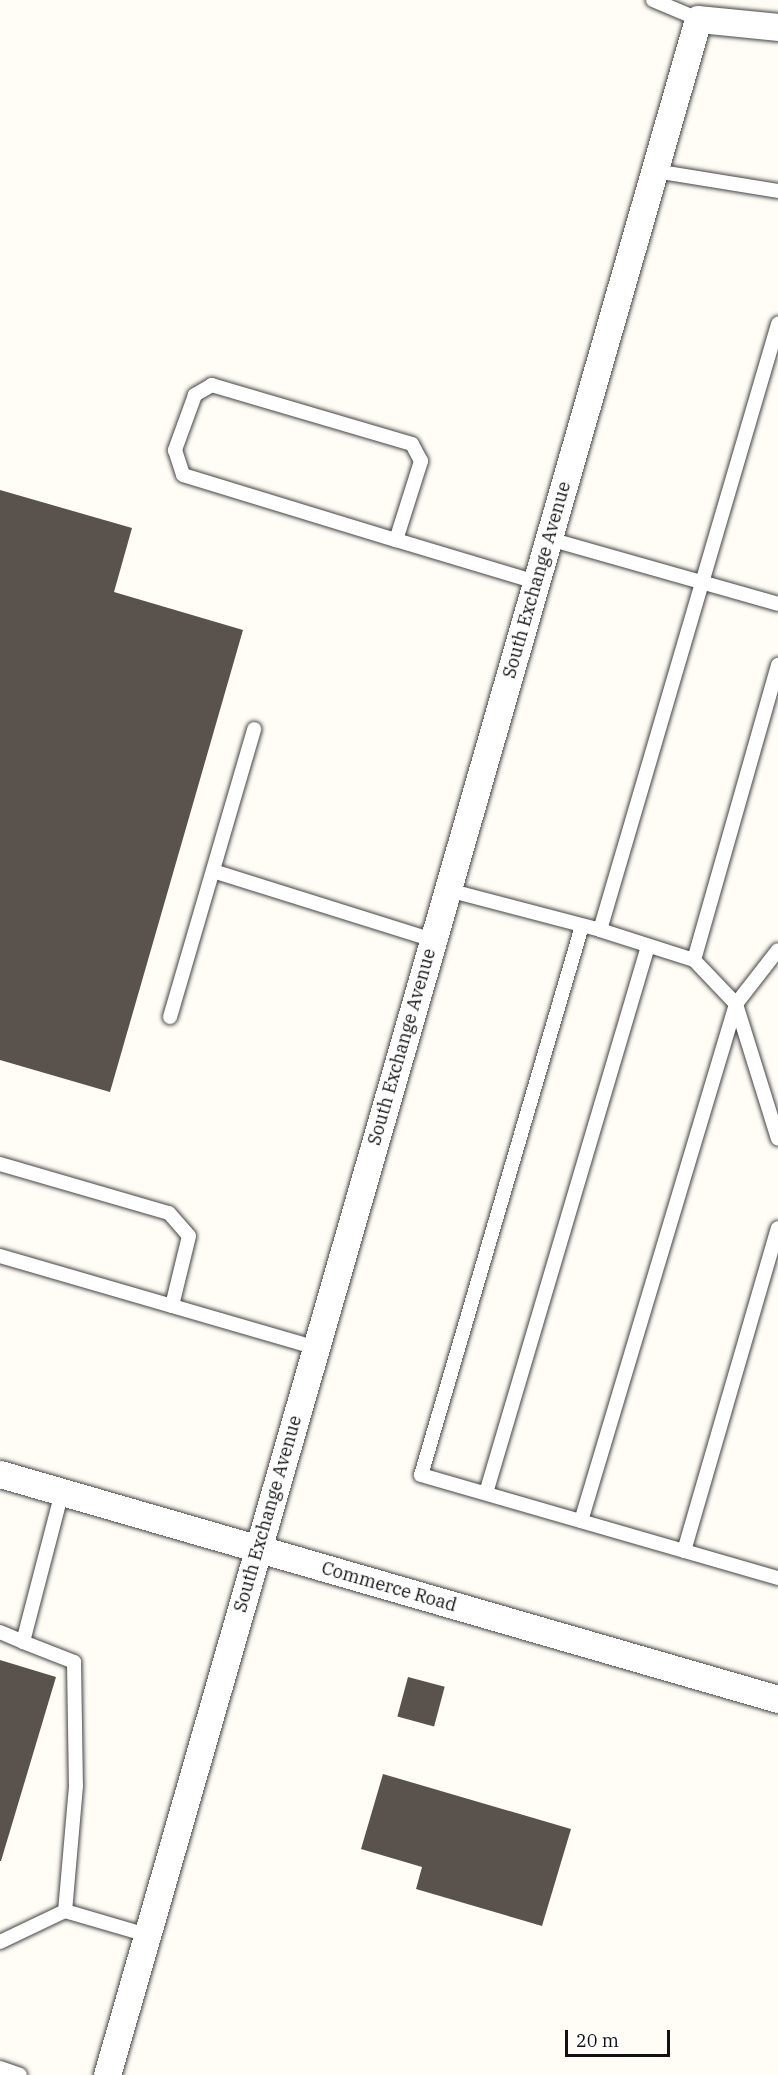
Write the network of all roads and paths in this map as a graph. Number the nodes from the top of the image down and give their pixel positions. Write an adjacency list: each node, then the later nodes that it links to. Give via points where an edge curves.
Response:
1 (653, 0): 2 (lane)
2 (698, 19): 3 (street); 4 (street, South Exchange Avenue)
3 (778, 27)
4 (655, 171): 5 (lane); 7 (street, South Exchange Avenue)
5 (778, 191)
6 (778, 324): 9 (lane)
7 (549, 539): 9 (lane); 10 (street, South Exchange Avenue)
8 (396, 540): 8 (lane, via 183,475 175,450 195,395 212,385 412,444 421,461); 10 (lane)
9 (701, 580): 11 (lane); 17 (lane)
10 (536, 582): 15 (street, South Exchange Avenue)
11 (778, 604)
12 (778, 665): 21 (lane)
13 (254, 729): 14 (lane)
14 (213, 871): 18 (lane); 23 (lane)
15 (448, 890): 16 (lane); 18 (street, South Exchange Avenue)
16 (582, 926): 17 (lane); 32 (lane, via 421,1475)
17 (600, 930): 19 (lane)
18 (433, 940): 29 (street, South Exchange Avenue)
19 (648, 946): 21 (lane); 32 (lane)
20 (778, 950): 22 (lane)
21 (694, 960): 22 (lane)
22 (736, 1004): 24 (lane); 33 (lane)
23 (170, 1017)
24 (778, 1139)
25 (0, 1164): 28 (lane, via 169,1213 189,1236)
26 (778, 1228): 35 (lane)
27 (0, 1256): 28 (lane)
28 (172, 1306): 29 (lane)
29 (316, 1348): 34 (street, South Exchange Avenue)
30 (0, 1474): 31 (street, Commerce Road)
31 (62, 1492): 34 (street, Commerce Road); 38 (lane)
32 (486, 1493): 33 (lane)
33 (581, 1521): 35 (lane)
34 (258, 1549): 39 (street, Commerce Road); 41 (street, South Exchange Avenue)
35 (684, 1551): 36 (lane)
36 (778, 1576)
37 (0, 1632): 38 (lane)
38 (23, 1642): 40 (lane, via 74,1662 76,1786)
39 (778, 1699)
40 (64, 1911): 41 (lane); 42 (lane)
41 (147, 1935): 45 (street, South Exchange Avenue)
42 (0, 1941)
43 (0, 2068): 44 (lane)
44 (20, 2075)
45 (107, 2075)

